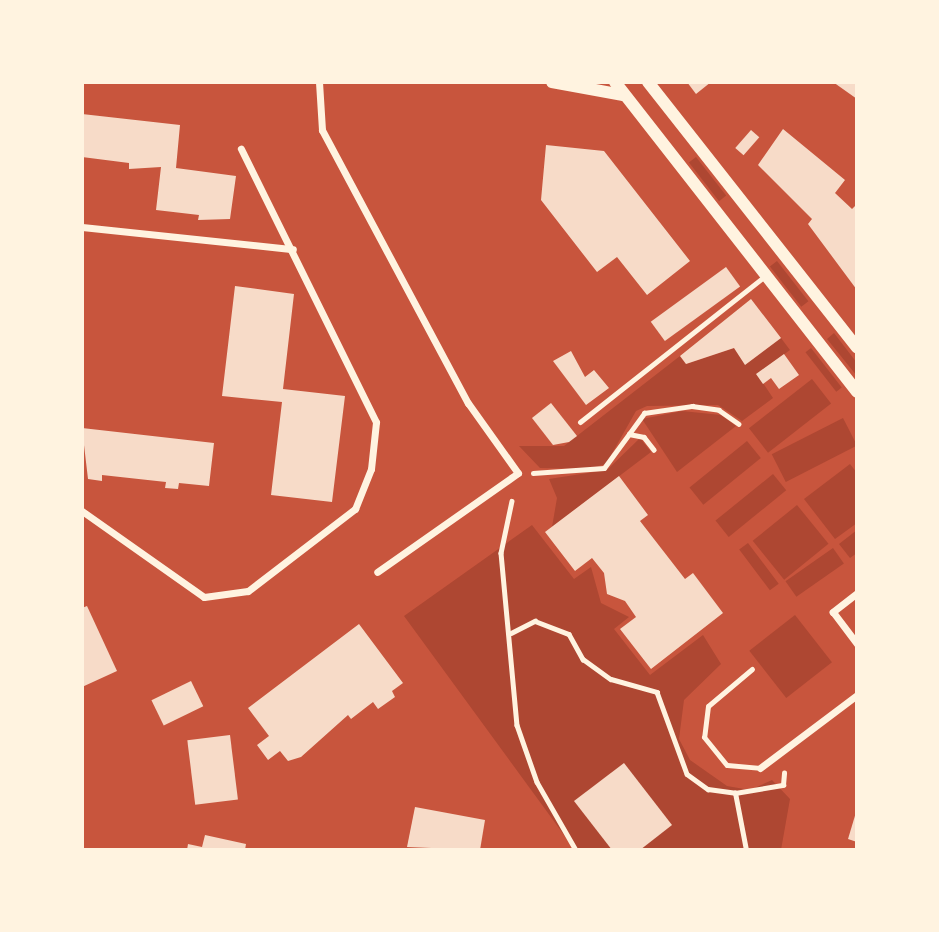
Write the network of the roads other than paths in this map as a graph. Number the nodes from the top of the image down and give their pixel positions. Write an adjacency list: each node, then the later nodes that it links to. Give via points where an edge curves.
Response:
1 (319, 82): 14 (street, via 322,130 468,403 518,473)
2 (552, 82): 5 (street)
3 (615, 82): 5 (street)
4 (648, 82): 10 (street)
5 (622, 95): 9 (street)
6 (241, 149): 8 (street)
7 (82, 227): 8 (street)
8 (293, 249): 13 (street, via 376,422 371,469 355,509 248,591 204,597)
9 (765, 276): 11 (street); 12 (lane)
10 (857, 348)
11 (857, 392)
12 (580, 422)
13 (82, 511)
14 (377, 572)
15 (857, 593): 16 (street, via 833,612)
16 (857, 644)
17 (752, 669): 19 (lane, via 708,706 704,737 727,765)
18 (857, 695): 19 (street)
19 (760, 768)

